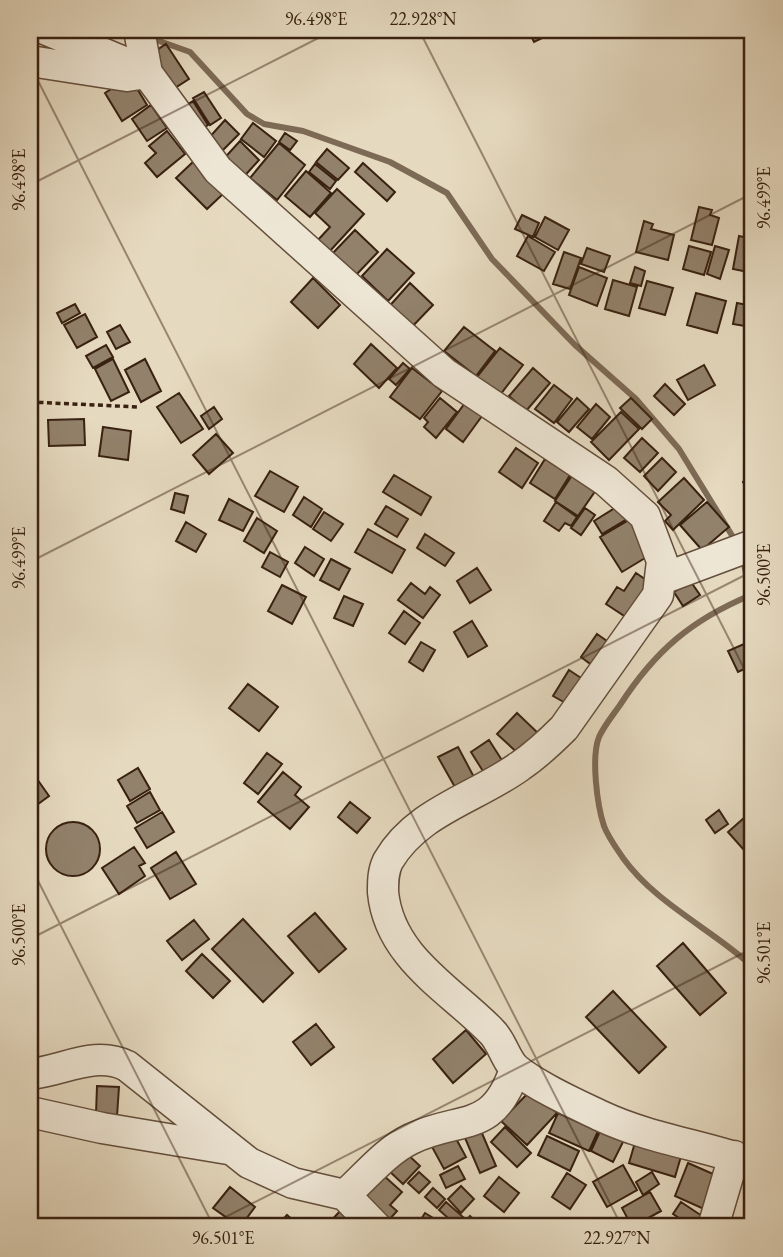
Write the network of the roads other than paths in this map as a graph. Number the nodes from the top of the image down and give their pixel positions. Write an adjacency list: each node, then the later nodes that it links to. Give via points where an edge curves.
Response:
1 (47, 30): 4 (street)
2 (139, 30): 4 (street)
3 (30, 61): 4 (street, via 127,76)
4 (148, 73): 6 (street, via 218,170 433,363 630,499 656,539)
5 (753, 545): 6 (street)
6 (662, 579): 7 (street, via 658,595 564,728 520,766 428,818 388,861 382,878 390,924 404,948 490,1029)
7 (515, 1069): 11 (street, via 634,1130); 12 (street, via 498,1104 463,1124 410,1139)
8 (30, 1074): 10 (street, via 93,1060 116,1061)
9 (30, 1112): 10 (street)
10 (229, 1149): 12 (street, via 274,1176)
11 (743, 1159): 14 (street)
12 (345, 1195): 13 (street)
13 (376, 1227)
14 (713, 1227)

